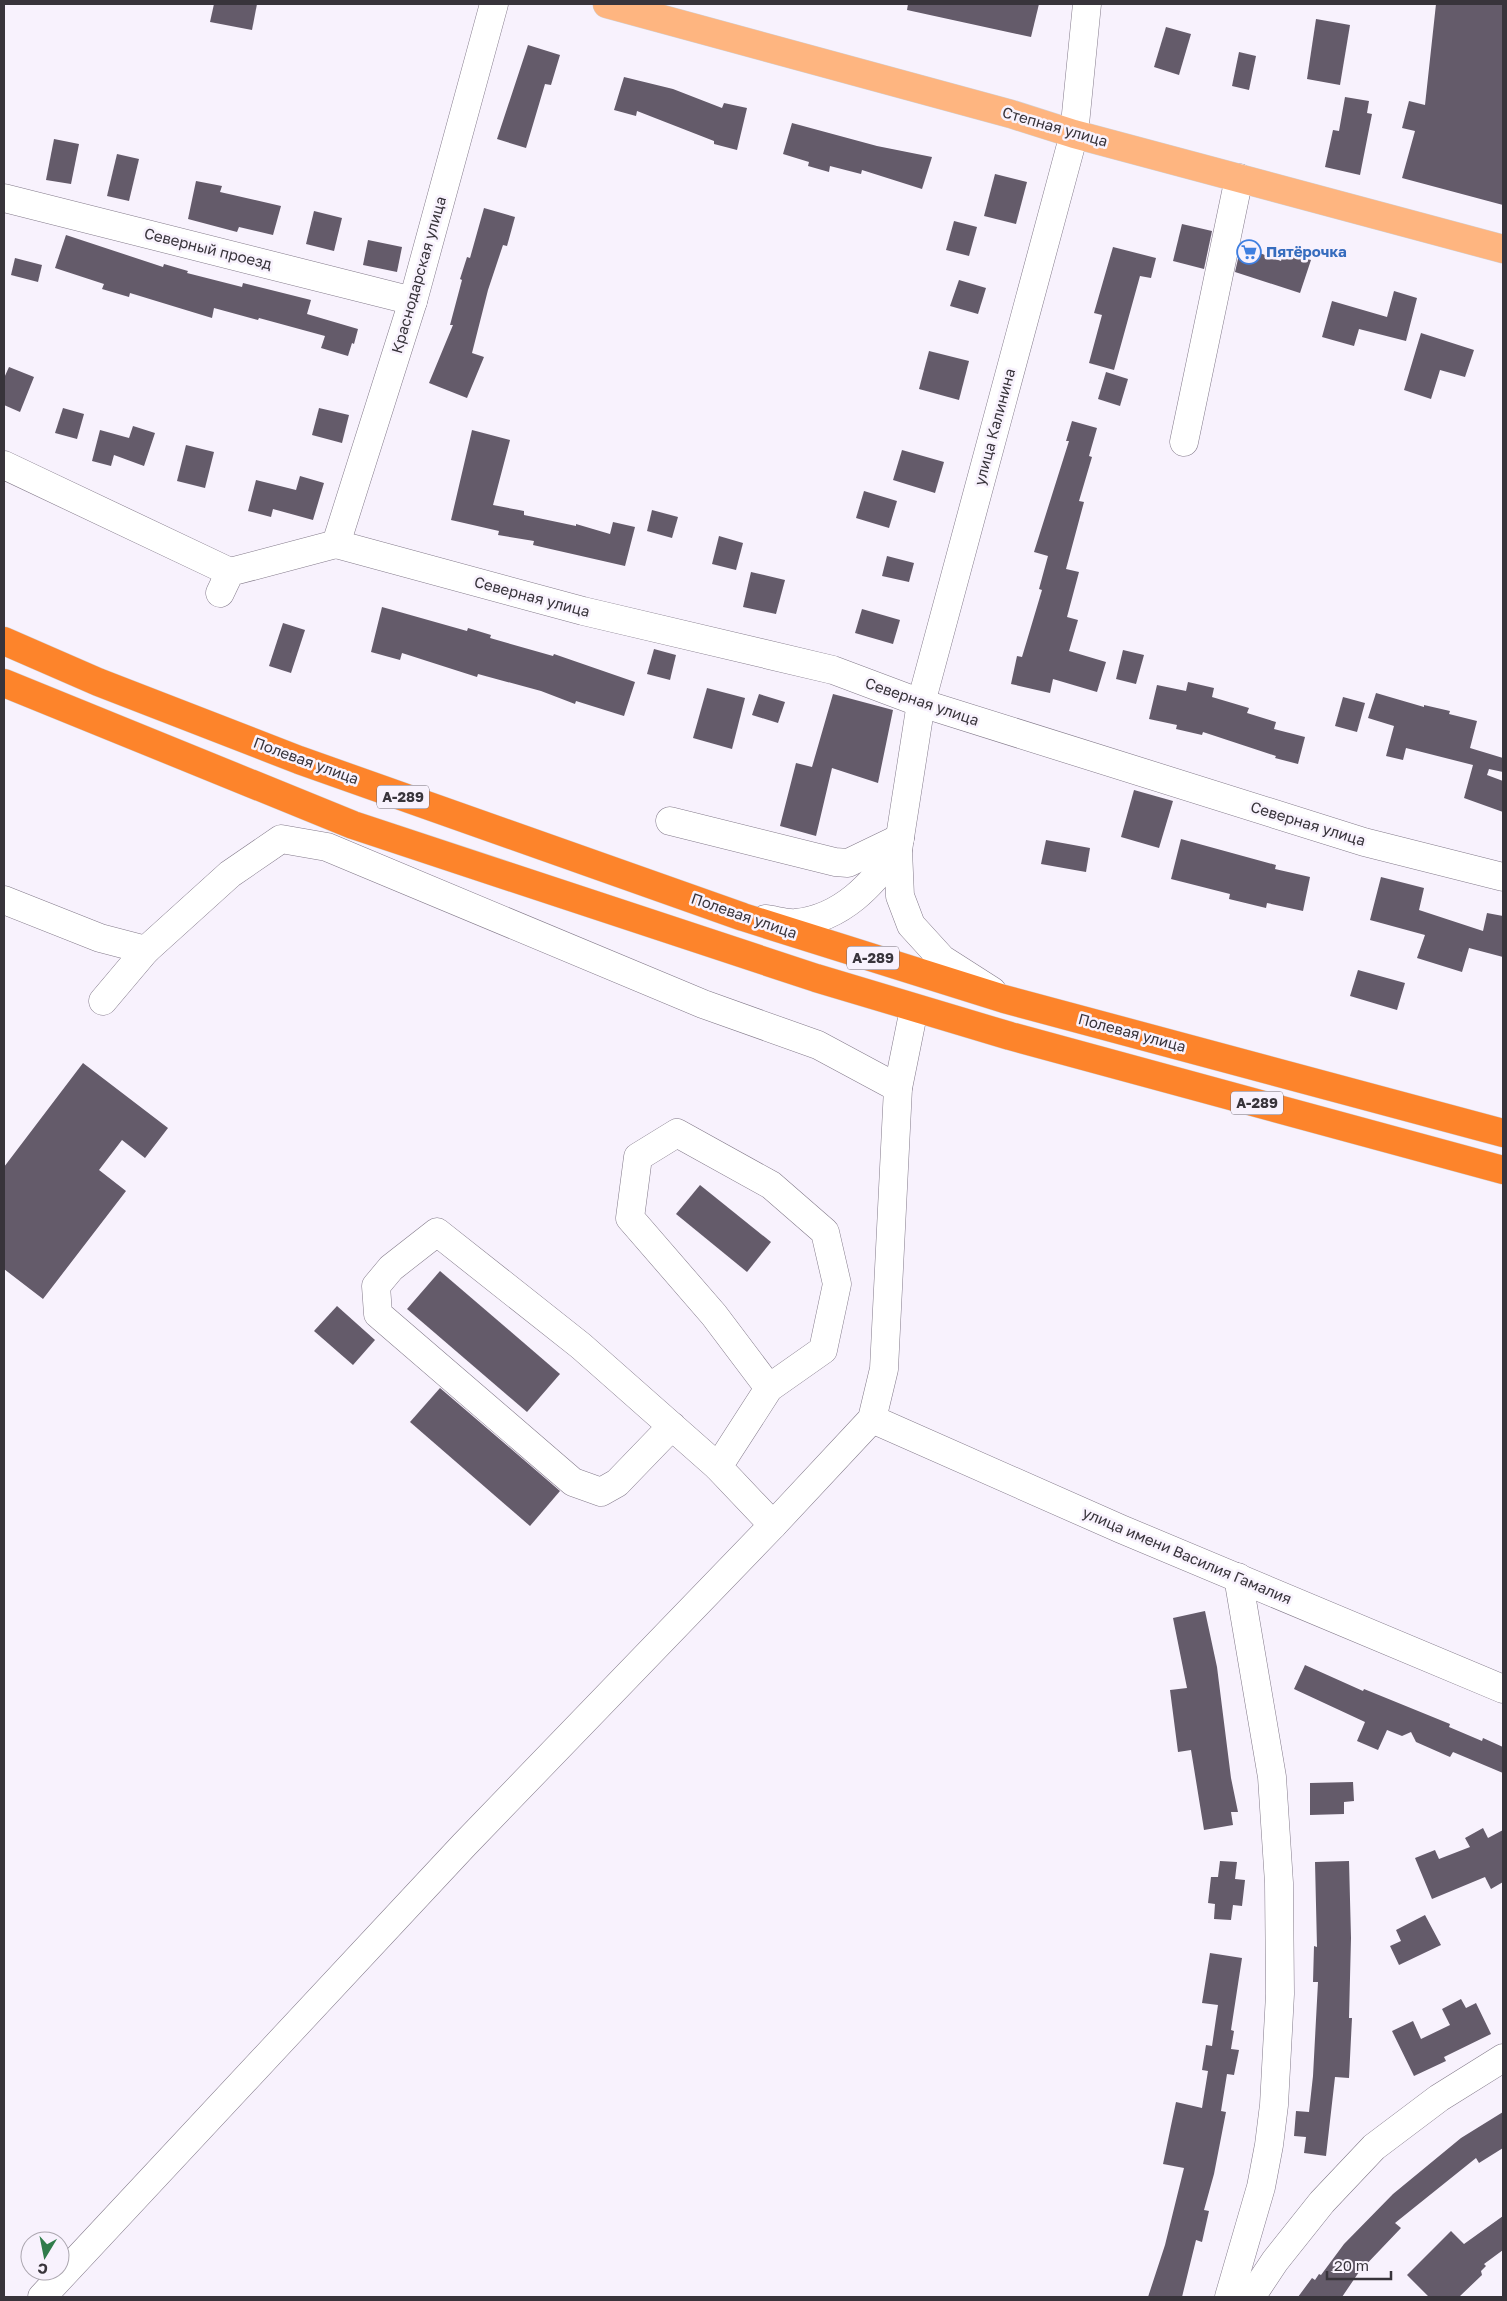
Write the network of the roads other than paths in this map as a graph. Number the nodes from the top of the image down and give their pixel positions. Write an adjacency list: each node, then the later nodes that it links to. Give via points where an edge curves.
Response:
1 (494, 4): 8 (street, Краснодарская улица)
2 (607, 4): 4 (main road, Степная улица)
3 (1087, 4): 4 (street, улица Калинина)
4 (1074, 134): 5 (main road, Степная улица); 16 (street, улица Калинина)
5 (1239, 178): 7 (main road, Степная улица); 9 (street)
6 (4, 198): 8 (street, Северный проезд)
7 (1503, 249)
8 (413, 301): 11 (street, Краснодарская улица)
9 (1184, 442)
10 (4, 465): 11 (street, via 225,583)
11 (336, 544): 16 (street, Северная улица, via 584,611 833,670)
12 (4, 632): 14 (main road)
13 (4, 641): 14 (highway, Полевая улица / А-289)
14 (66, 668): 21 (highway, Полевая улица / А-289, via 299,760)
15 (4, 684): 25 (highway, А-289, via 353,825)
16 (921, 703): 18 (street, улица Калинина); 19 (street, Северная улица, via 1364,842)
17 (670, 820): 18 (street, via 835,862 848,863)
18 (899, 844): 21 (street, А-289, via 876,879 854,900 828,914 796,923); 23 (street, А-289, via 900,896 911,925 942,959)
19 (1503, 877)
20 (4, 900): 22 (street, via 100,938)
21 (743, 917): 23 (highway, Полевая улица / А-289)
22 (146, 950): 24 (street); 26 (street, via 230,874 281,839 328,847 703,1004 818,1045)
23 (1004, 999): 27 (highway, Полевая улица / А-289)
24 (104, 1001)
25 (914, 1009): 26 (street); 28 (highway, А-289)
26 (898, 1088): 30 (street, via 884,1369)
27 (1503, 1134)
28 (1503, 1170)
29 (769, 1388): 29 (street, via 822,1350 837,1284 825,1232 771,1185 678,1133 638,1157 630,1218 714,1315); 32 (street)
30 (872, 1419): 33 (street); 34 (street, улица имени Василия Гамалия)
31 (672, 1426): 31 (street, via 616,1482 601,1492 573,1482 378,1314 376,1286 391,1268 437,1232 581,1346); 32 (street)
32 (718, 1467): 33 (street)
33 (773, 1525): 37 (street, via 464,1845)
34 (1238, 1577): 35 (street, улица имени Василия Гамалия); 38 (street, via 1272,1777 1279,1883 1280,1994 1270,2145)
35 (1503, 1689)
36 (1503, 2058): 39 (street, via 1439,2098 1374,2148 1322,2202 1274,2261)
37 (42, 2297)
38 (1229, 2297)
39 (1251, 2297)

